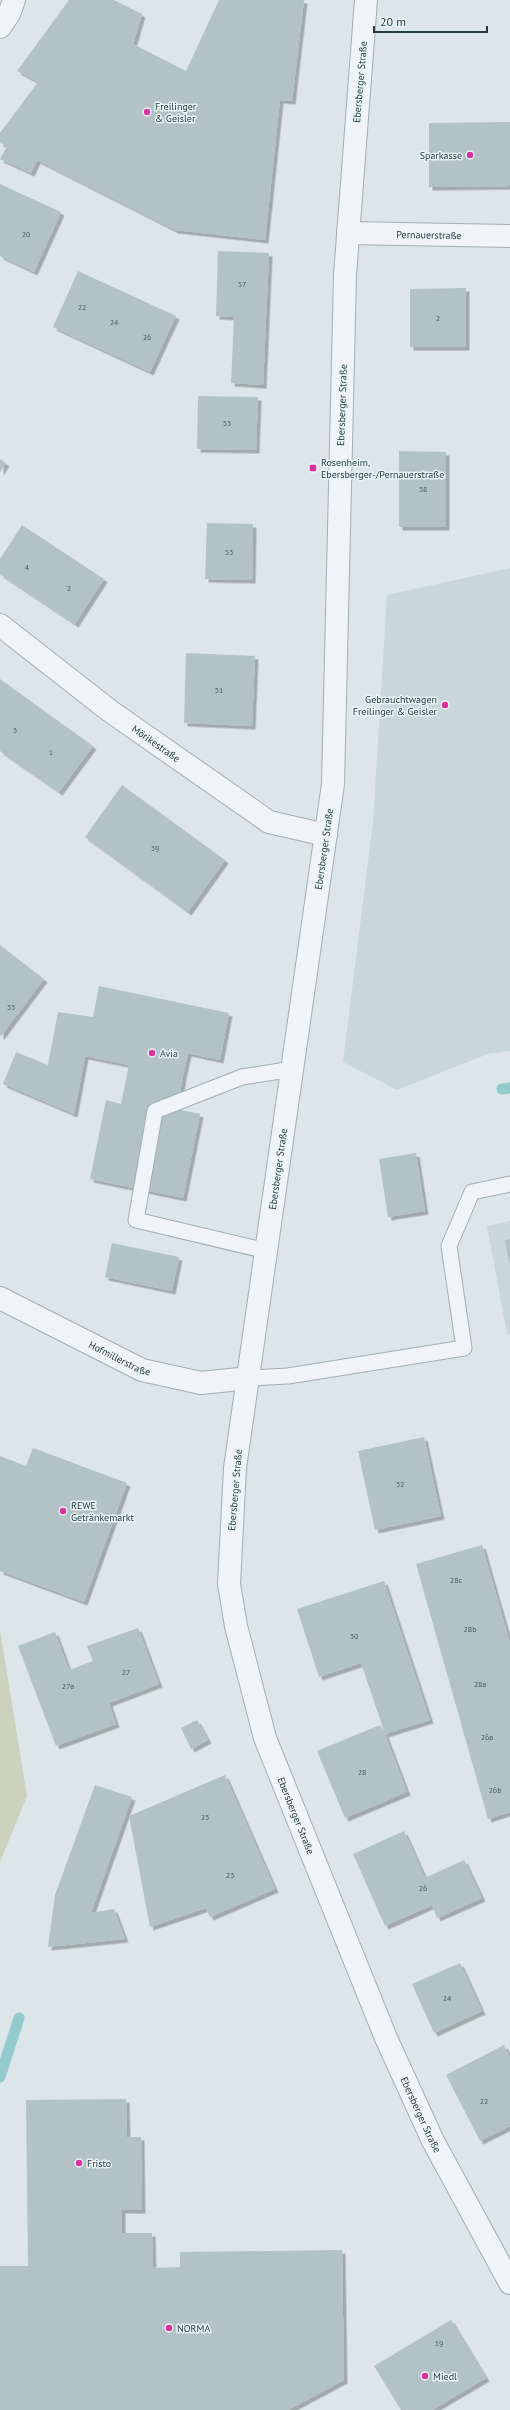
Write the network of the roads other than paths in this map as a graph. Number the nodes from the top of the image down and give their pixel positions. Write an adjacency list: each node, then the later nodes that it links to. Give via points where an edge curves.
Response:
1 (14, 0): 3 (street, via 9,14)
2 (366, 0): 4 (street, Ebersberger Straße)
3 (0, 27)
4 (348, 233): 5 (street, Pernauerstraße); 7 (street, Ebersberger Straße, via 339,471 333,784)
5 (510, 236)
6 (0, 625): 7 (street, Mörikestraße, via 110,711 269,822)
7 (326, 835): 8 (street, Ebersberger Straße)
8 (292, 1069): 10 (street, Ebersberger Straße); 10 (lane, via 242,1077 155,1111 136,1220)
9 (510, 1184): 12 (lane, via 472,1192 449,1246 464,1348 288,1376)
10 (267, 1251): 12 (street, Ebersberger Straße)
11 (0, 1298): 12 (street, Hofmillerstraße, via 142,1370 201,1383)
12 (249, 1378): 13 (street, Ebersberger Straße, via 235,1468 228,1584 236,1626 265,1738 386,2038 433,2141)
13 (510, 2283)

